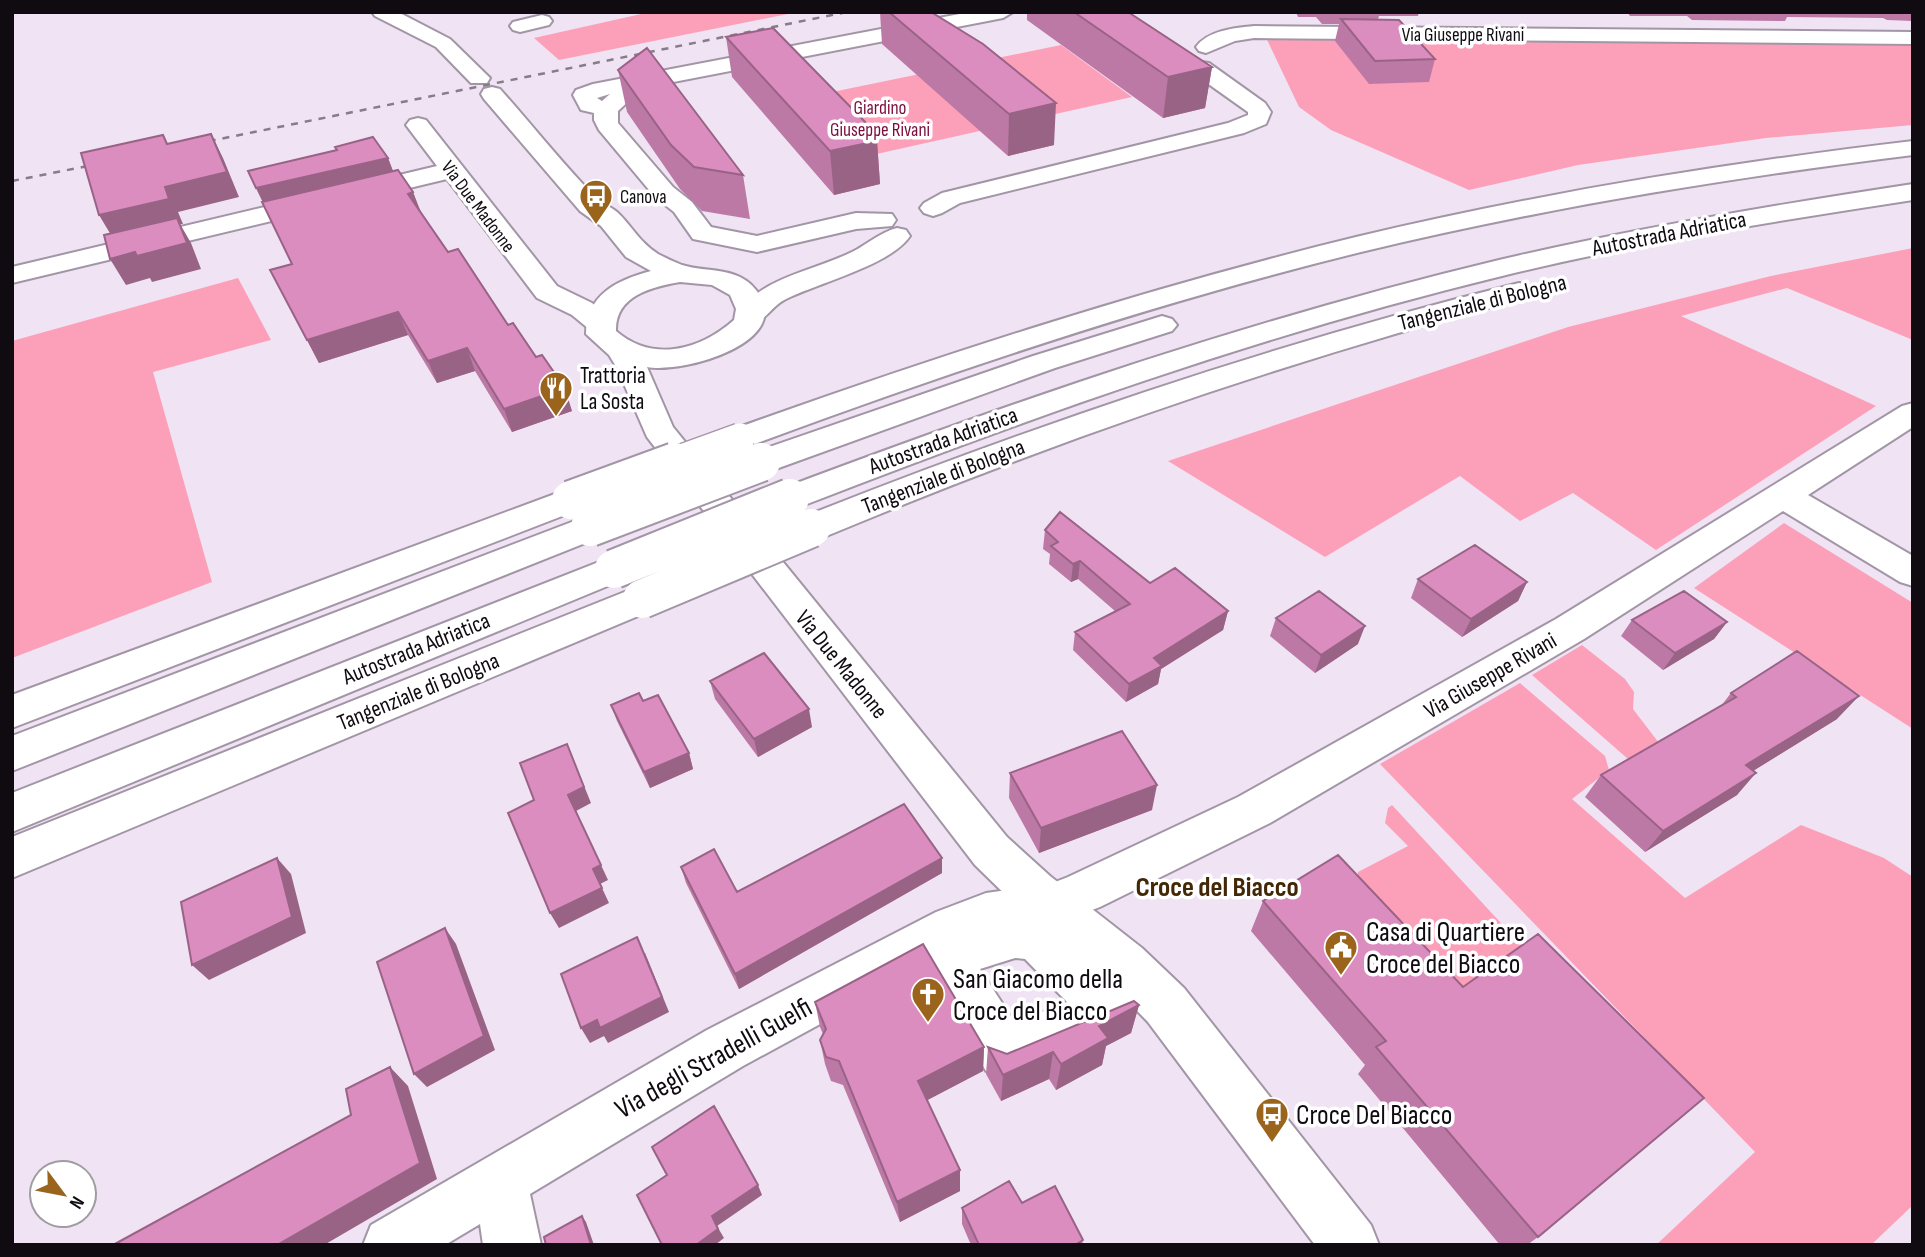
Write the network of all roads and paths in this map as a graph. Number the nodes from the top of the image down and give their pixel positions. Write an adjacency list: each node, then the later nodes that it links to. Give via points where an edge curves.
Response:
1 (382, 12): 13 (main road, via 443,43)
2 (1003, 12): 15 (main road, Via Giuseppe Rivani, via 647,81 607,109 607,125 705,234 757,244 856,221)
3 (1617, 12): 6 (main road)
4 (542, 21): 5 (main road)
5 (520, 26)
6 (1639, 35): 7 (main road, Via Giuseppe Rivani); 15 (main road, Via Giuseppe Rivani, via 1230,35 1195,57 1257,108 1258,119 951,198)
7 (1913, 38)
8 (418, 125): 11 (main road, Via Due Madonne)
9 (1913, 148): 30 (main road, via 1596,194 1281,264 951,363)
10 (1913, 167): 21 (main road, Autostrada Adriatica, via 1617,212 1412,256)
11 (452, 170): 17 (main road); 20 (main road, Via Due Madonne)
12 (1913, 192): 36 (main road, Autostrada Adriatica, bridge, via 1647,236 1444,282 1339,310 1067,396 790,498)
13 (589, 206): 16 (main road, via 604,212 644,257); 22 (main road, via 587,216 622,259)
14 (1913, 216): 37 (main road, Tangenziale di Bologna, bridge, via 1828,227 1535,287 1207,380 971,464)
15 (915, 227): 18 (main road, Via Giuseppe Rivani, via 863,257)
16 (680, 274): 19 (main road, Via Giuseppe Rivani, via 714,276); 22 (main road, via 648,280)
17 (12, 275)
18 (803, 280): 19 (main road, Via Giuseppe Rivani, via 774,285); 23 (main road, Via Giuseppe Rivani, via 773,294)
19 (729, 282): 23 (main road, via 749,299)
20 (542, 286): 22 (main road, via 574,297); 25 (main road, Via Due Madonne)
21 (1280, 291)
22 (618, 294): 25 (main road, via 606,305)
23 (751, 314): 27 (main road, Via Giuseppe Rivani, via 741,331)
24 (1189, 317): 30 (main road, Autostrada Adriatica)
25 (599, 323): 26 (main road, Via Due Madonne, via 601,334)
26 (620, 349): 27 (main road, via 661,359); 28 (main road, Via Due Madonne)
27 (706, 353): 28 (main road, via 666,380)
28 (650, 409): 38 (main road, Via Due Madonne, via 658,430 991,851)
29 (1913, 412): 31 (main road, Via Giuseppe Rivani)
30 (751, 450): 32 (main road, Autostrada Adriatica, bridge)
31 (1783, 496): 33 (main road); 38 (main road, Via Giuseppe Rivani, via 1570,629 1297,786 1127,873)
32 (581, 514): 34 (main road); 35 (main road, Autostrada Adriatica)
33 (1913, 573)
34 (12, 712)
35 (12, 754)
36 (12, 813)
37 (12, 858)
38 (1050, 905): 39 (main road, Via degli Stradelli Guelfi, via 986,915 953,927 724,1048); 42 (main road, Via Due Madonne, via 1139,974 1166,1004)
39 (500, 1180): 40 (main road, Via degli Stradelli Guelfi); 41 (main road)
40 (391, 1245)
41 (512, 1245)
42 (1351, 1245)

